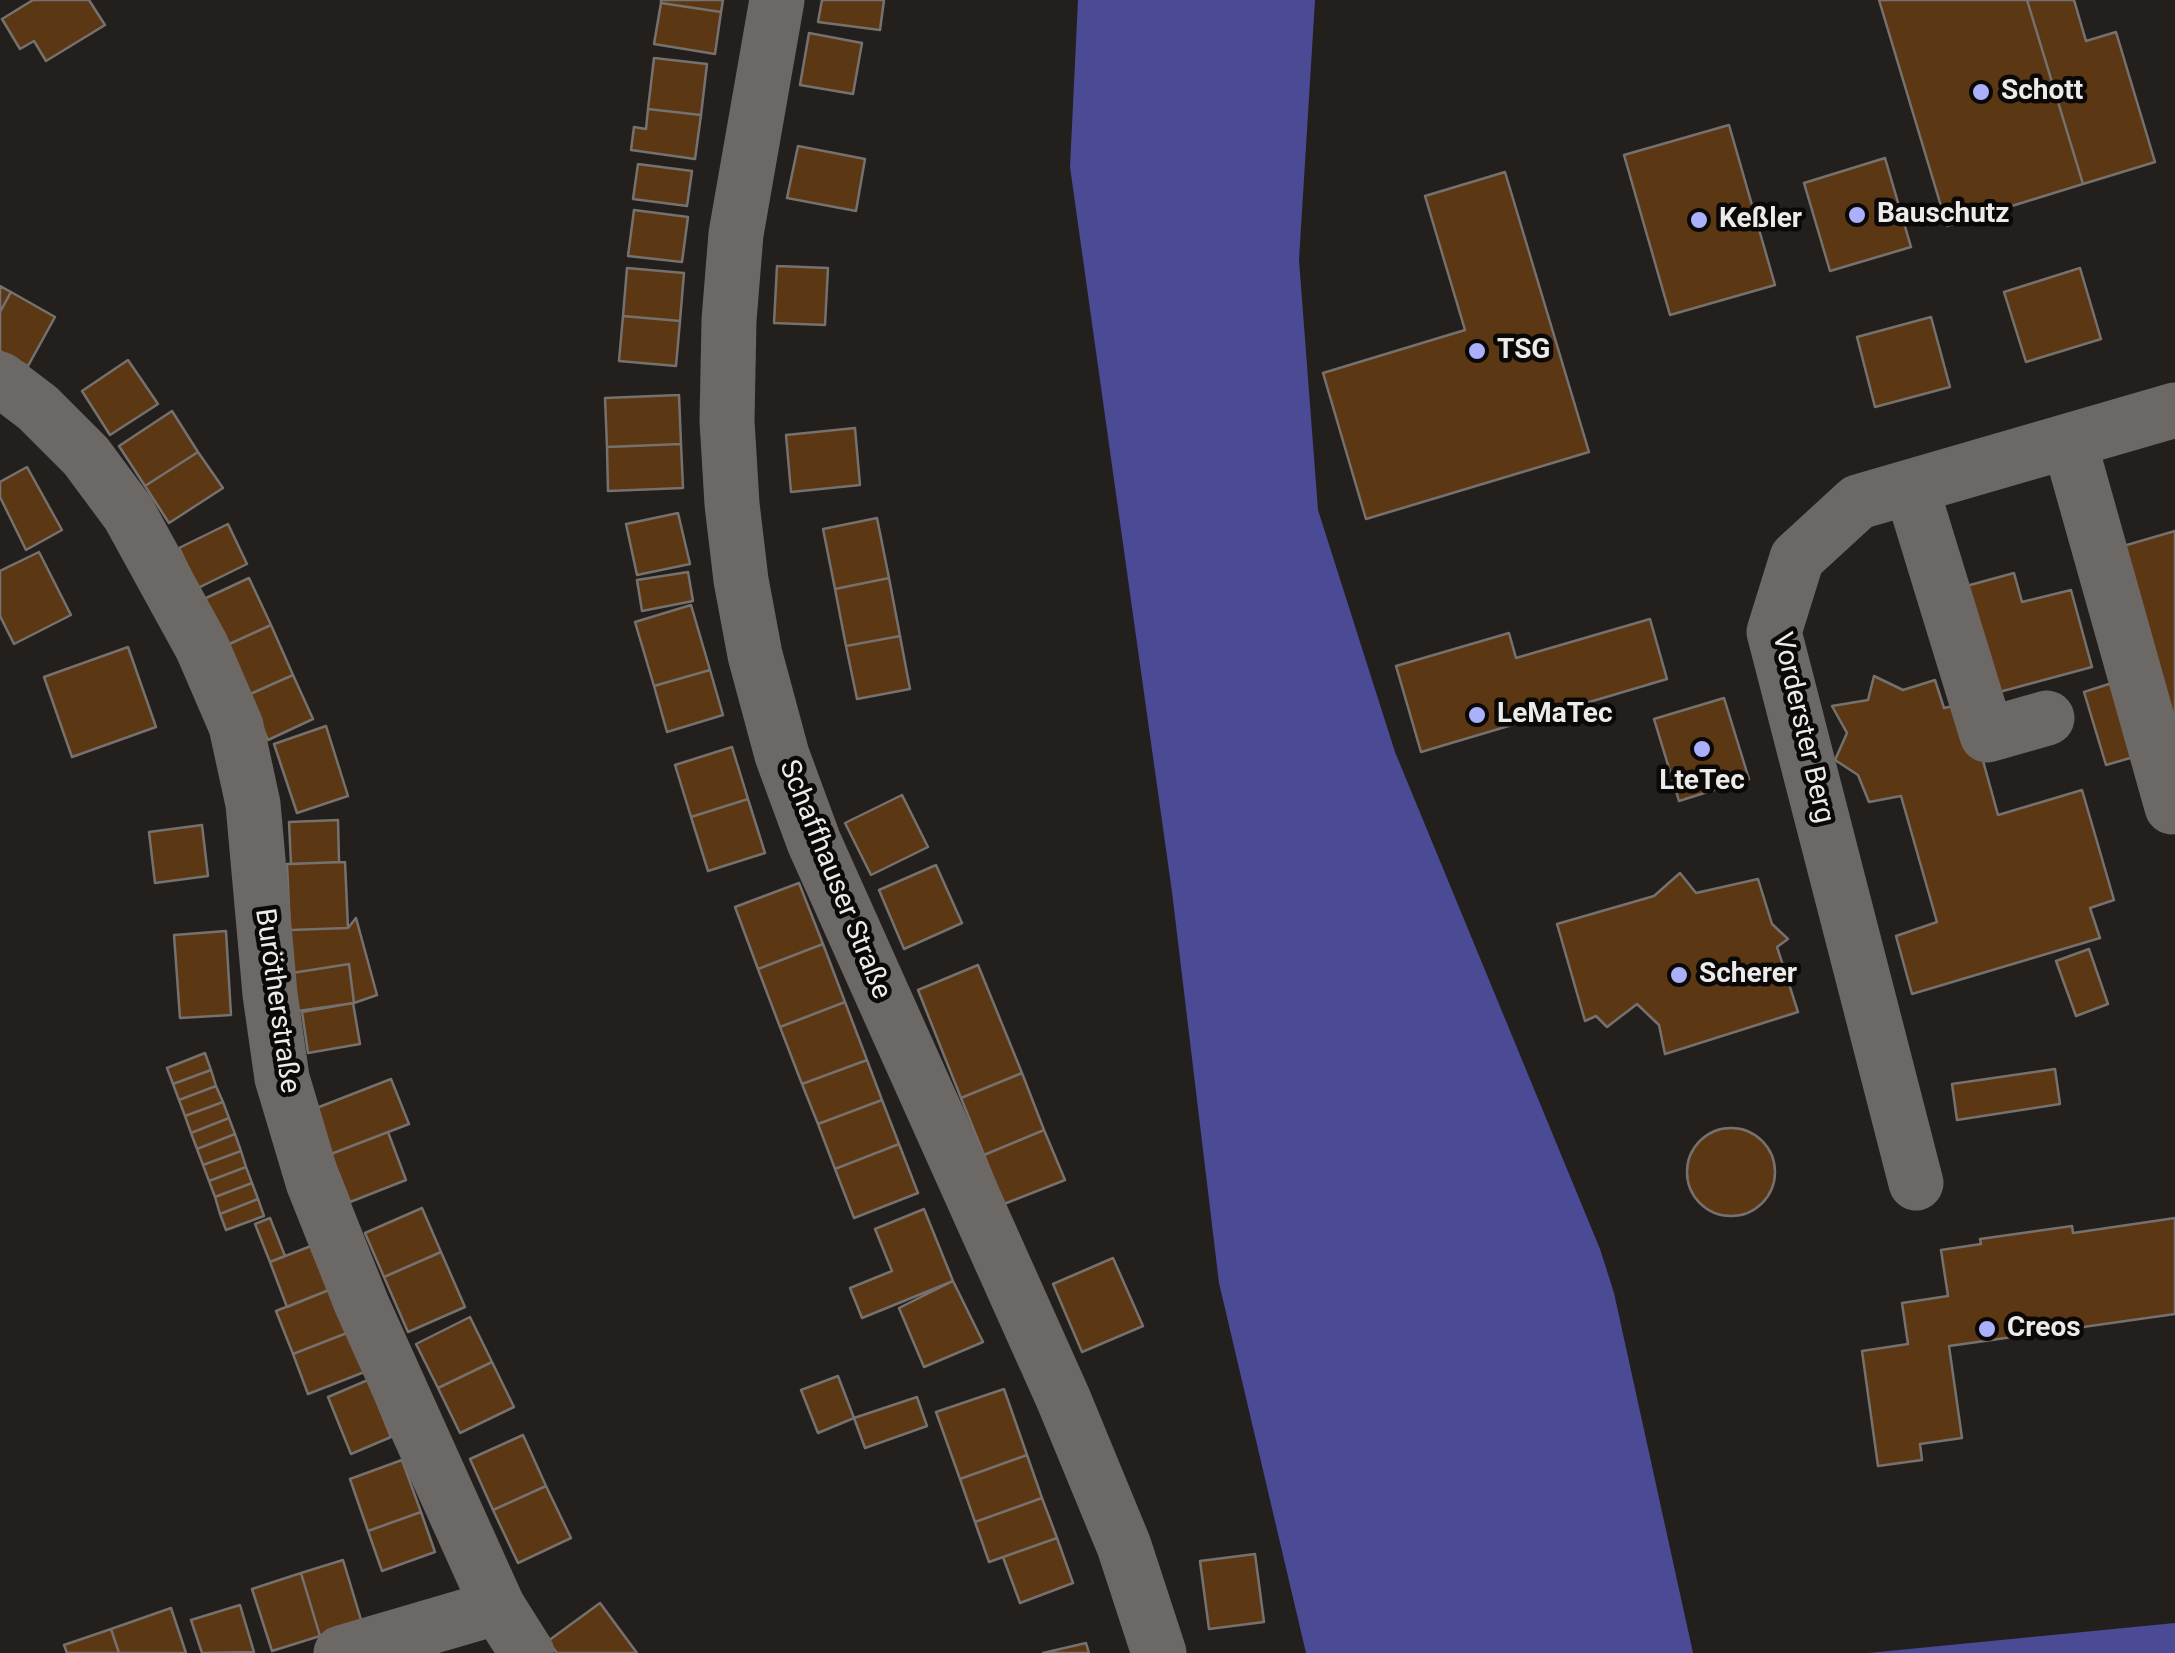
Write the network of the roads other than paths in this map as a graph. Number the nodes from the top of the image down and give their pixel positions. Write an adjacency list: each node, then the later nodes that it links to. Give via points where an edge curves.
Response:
1 (777, 0): 12 (street, Schaffhauser Straße, via 736,234 729,320 732,504 755,654 814,842 1063,1398)
2 (0, 379): 9 (street, Burötherstraße, via 86,456 129,514 202,646 236,726 253,804 282,1078 313,1182 362,1305)
3 (2175, 410): 4 (street, Vorderster Berg)
4 (2069, 441): 5 (street, Vorderster Berg); 7 (street)
5 (1910, 487): 6 (street, via 1987,735); 8 (street, Vorderster Berg, via 1858,502 1797,558 1774,632)
6 (2048, 718)
7 (2172, 807)
8 (1916, 1183)
9 (498, 1607): 10 (street); 11 (street, Burötherstraße)
10 (341, 1653)
11 (528, 1653)
12 (1159, 1653)

